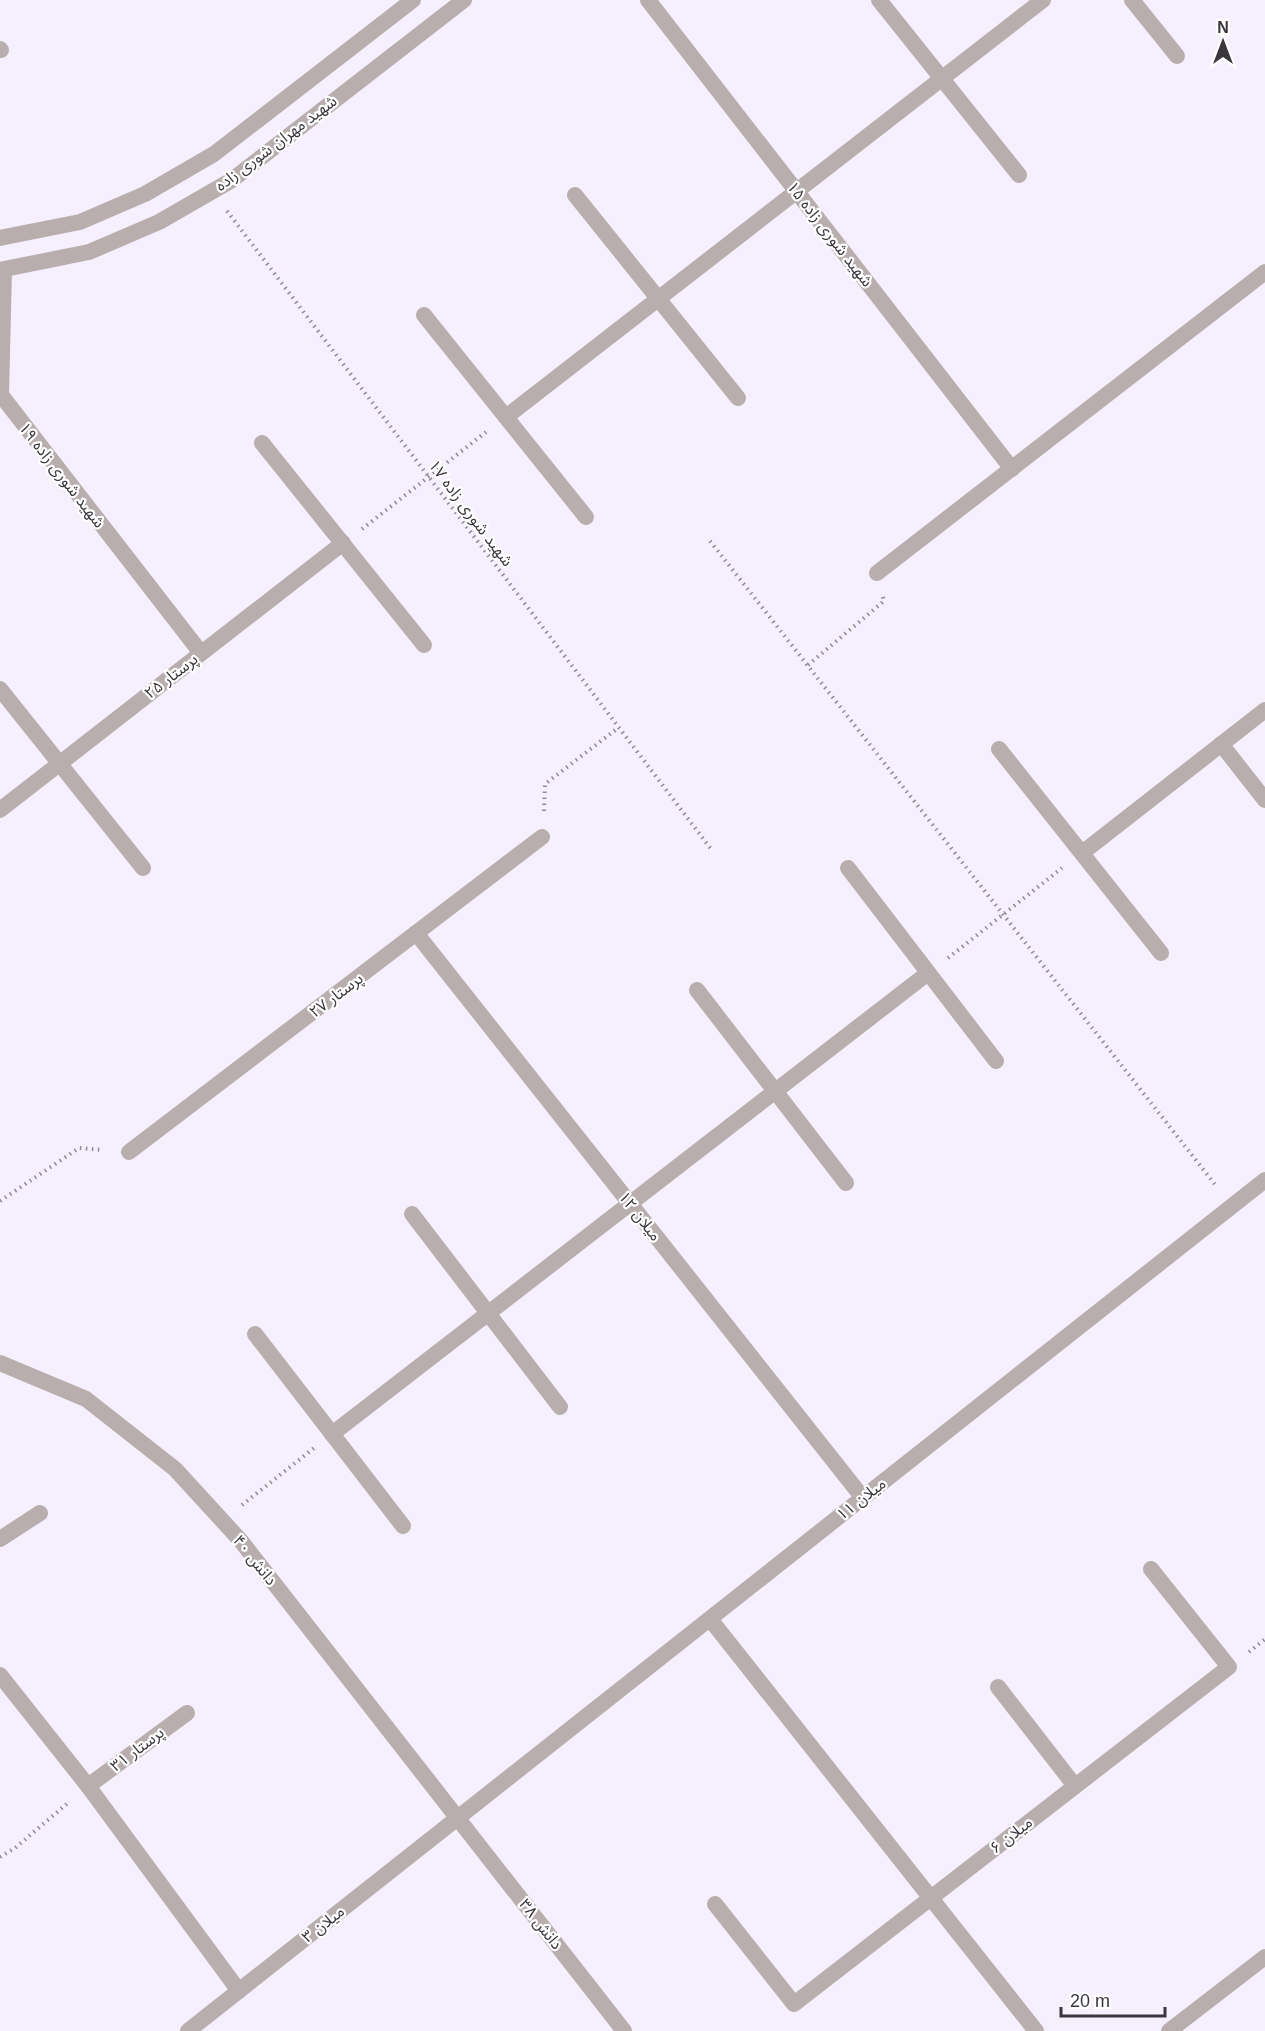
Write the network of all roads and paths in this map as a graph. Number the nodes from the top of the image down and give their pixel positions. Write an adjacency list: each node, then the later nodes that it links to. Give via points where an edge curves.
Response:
1 (413, 0): 13 (street, شهید مهران شوری زاده, via 214,154 145,194 80,222)
2 (464, 0): 10 (street, شهید مهران شوری زاده, via 232,180)
3 (648, 0): 11 (street, شهید شوری زاده ۱۵)
4 (879, 0): 8 (street)
5 (1043, 0): 8 (street)
6 (1132, 0): 7 (street)
7 (1177, 56)
8 (942, 79): 9 (street); 11 (street)
9 (1019, 175)
10 (212, 191): 14 (street, شهید مهران شوری زاده, via 159,222 89,252); 22 (path, شهید شوری زاده ۱۷)
11 (796, 191): 16 (street); 21 (street, شهید شوری زاده ۱۵)
12 (575, 195): 16 (street)
13 (0, 238)
14 (2, 270): 28 (street, شهید شوری زاده ۱۹, via 1,395)
15 (1265, 272): 21 (street)
16 (658, 299): 18 (street); 19 (street)
17 (424, 315): 19 (street)
18 (738, 398)
19 (506, 417): 22 (path); 23 (street)
20 (262, 443): 25 (street)
21 (1012, 469): 26 (street)
22 (428, 477): 25 (path); 32 (path, شهید شوری زاده ۱۷)
23 (586, 517)
24 (710, 541): 29 (path)
25 (343, 543): 27 (street); 28 (street, پرستار ۲۵)
26 (877, 573): 29 (path, via 884,601)
27 (424, 645)
28 (201, 653): 35 (street, پرستار ۲۵)
29 (808, 665): 43 (path)
30 (0, 690): 35 (street)
31 (1265, 710): 33 (street)
32 (618, 728): 38 (path, via 545,784); 39 (path, شهید شوری زاده ۱۷)
33 (1221, 744): 36 (street); 40 (street)
34 (999, 749): 40 (street)
35 (59, 764): 37 (street, پرستار ۲۵); 41 (street)
36 (1265, 800)
37 (0, 810)
38 (542, 837): 44 (street, پرستار ۲۷)
39 (711, 849)
40 (1082, 853): 43 (path); 45 (street)
41 (143, 868)
42 (848, 868): 46 (street)
43 (1003, 914): 46 (path); 55 (path)
44 (416, 933): 50 (street, پرستار ۲۷); 54 (street, میلان ۱۲)
45 (1161, 953)
46 (928, 973): 48 (street); 49 (street)
47 (697, 990): 49 (street)
48 (996, 1061)
49 (775, 1091): 52 (street); 54 (street)
50 (129, 1152): 53 (path, via 79,1148)
51 (1265, 1180): 55 (street, میلان ۱۱)
52 (846, 1183)
53 (0, 1201)
54 (630, 1203): 57 (street); 62 (street, میلان ۱۲)
55 (1232, 1206): 62 (street, میلان ۱۱)
56 (412, 1214): 57 (street)
57 (488, 1313): 60 (street); 61 (street)
58 (255, 1334): 61 (street)
59 (0, 1363): 64 (street, دانش ۴۰, via 86,1399 175,1469)
60 (560, 1407)
61 (332, 1434): 64 (path); 65 (street)
62 (863, 1498): 68 (street, میلان ۱۱)
63 (40, 1513): 66 (street)
64 (222, 1520): 74 (street, دانش ۴۰)
65 (403, 1526)
66 (0, 1539)
67 (1151, 1569): 73 (street, میلان ۶, via 1229,1667)
68 (710, 1619): 74 (street, میلان ۱۱); 76 (street)
69 (0, 1676): 72 (street)
70 (998, 1687): 73 (street)
71 (187, 1713): 72 (street, پرستار ۳‍۱)
72 (88, 1786): 75 (path); 79 (street)
73 (1075, 1786): 76 (street, میلان ۶)
74 (457, 1818): 79 (street, میلان ۳); 81 (street, دانش ۳۸)
75 (0, 1857)
76 (931, 1898): 77 (street, میلان ۶, via 794,2004); 82 (street)
77 (714, 1904)
78 (1265, 1957): 83 (street)
79 (239, 1991): 80 (street, میلان ۳)
80 (188, 2031)
81 (624, 2031)
82 (1036, 2031)
83 (1169, 2031)

